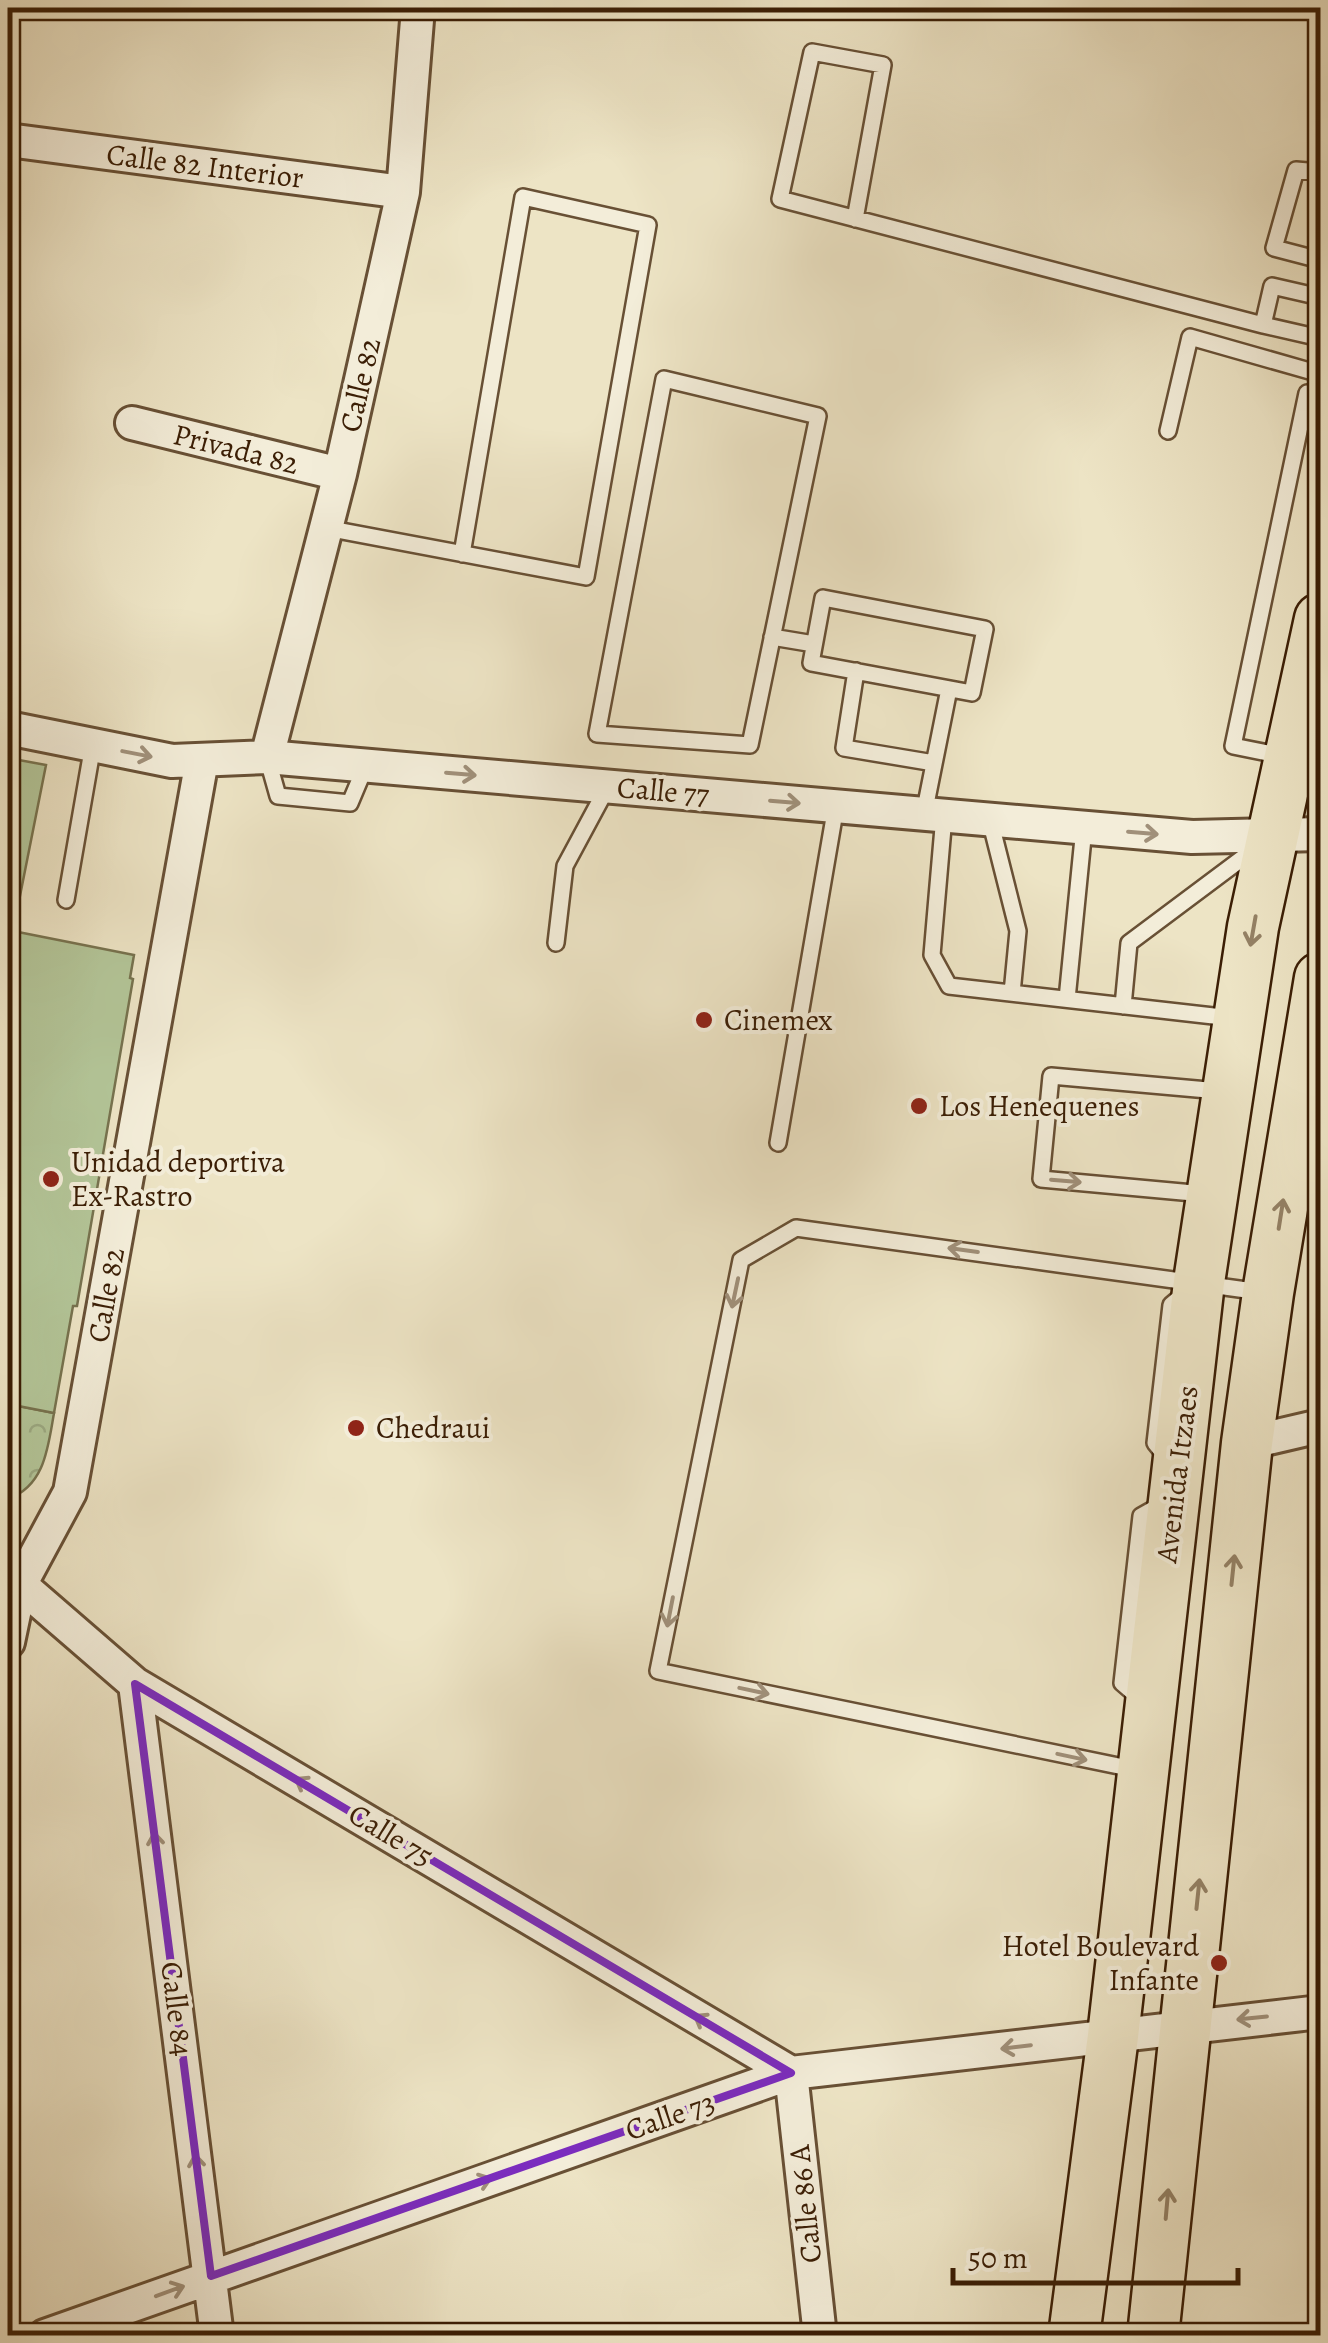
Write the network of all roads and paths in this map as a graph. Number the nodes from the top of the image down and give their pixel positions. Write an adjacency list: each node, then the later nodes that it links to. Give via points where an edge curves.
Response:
1 (418, 8): 4 (street, Calle 82)
2 (8, 140): 4 (street, Calle 82 Interior)
3 (1320, 172): 6 (lane, via 1296,170 1274,248)
4 (402, 192): 14 (street, Calle 82)
5 (854, 219): 5 (lane, via 780,199 812,52 883,65); 8 (lane)
6 (1320, 260)
7 (1320, 297): 8 (lane, via 1272,286)
8 (1262, 324): 9 (lane)
9 (1320, 338)
10 (1320, 374): 13 (lane, via 1190,337)
11 (1320, 396): 25 (lane, via 1307,393 1233,746)
12 (132, 423): 14 (street, Privada 82)
13 (1168, 430)
14 (340, 474): 15 (street, Calle 82)
15 (326, 528): 16 (lane); 24 (street, Calle 82)
16 (462, 554): 16 (lane, via 586,577 648,225 524,196)
17 (1320, 619): 25 (main road, Avenida Itzaes)
18 (772, 637): 18 (lane, via 818,416 664,380 597,734 750,744); 19 (lane)
19 (814, 644): 20 (lane, via 811,662); 21 (lane, via 823,598 985,628 972,694)
20 (856, 672): 21 (lane); 27 (lane, via 844,748)
21 (949, 689): 27 (lane)
22 (8, 728): 23 (street, Calle 77)
23 (94, 745): 26 (street, Calle 77, one-way to 26, via 172,761); 34 (lane)
24 (267, 756): 26 (street, Calle 77); 28 (street, Calle 77, one-way to 28)
25 (1290, 758): 33 (main road, Avenida Itzaes)
26 (202, 760): 48 (street, Calle 82, via 70,1492)
27 (934, 763): 30 (lane)
28 (608, 786): 29 (street, Calle 77, one-way to 29); 35 (lane, via 565,866)
29 (836, 806): 30 (street, Calle 77); 42 (lane)
30 (934, 815): 31 (street, Calle 77); 37 (lane, via 932,954 949,986)
31 (990, 820): 32 (street, Calle 77); 37 (lane, via 1018,930)
32 (1084, 828): 33 (street, Calle 77, one-way to 33, via 1192,837); 38 (lane)
33 (1297, 835): 39 (lane, via 1210,879 1129,942); 40 (main road, Avenida Itzaes, one-way to 40, via 1253,927)
34 (66, 900)
35 (556, 943)
36 (1320, 978): 45 (main road, one-way to 36)
37 (1012, 993): 38 (lane)
38 (1067, 999): 39 (lane)
39 (1124, 1006): 40 (lane)
40 (1240, 1019): 41 (main road, Avenida Itzaes)
41 (1228, 1092): 43 (main road, Avenida Itzaes); 43 (lane, one-way to 43, via 1050,1076 1041,1179)
42 (778, 1143)
43 (1212, 1195): 44 (main road, Avenida Itzaes)
44 (1199, 1282): 45 (lane); 51 (main road, Avenida Itzaes); 51 (lane, one-way to 51, via 796,1228 741,1260 658,1671)
45 (1268, 1293): 47 (main road)
46 (1320, 1426): 47 (street)
47 (1247, 1443): 53 (main road, one-way to 47)
48 (14, 1579): 49 (street, Calle 82); 50 (street, Calle 75)
49 (8, 1642)
50 (136, 1684): 55 (street, Calle 75, one-way to 50); 56 (street, Calle 84, one-way to 50)
51 (1142, 1771): 54 (main road, Avenida Itzaes)
52 (1320, 2012): 53 (street, Calle 73, one-way to 53)
53 (1184, 2025): 54 (street, Calle 73); 61 (main road, one-way to 53)
54 (1113, 2036): 55 (street, Calle 73, one-way to 55); 60 (main road, Avenida Itzaes)
55 (791, 2073): 56 (street, Calle 73, one-way to 55); 59 (street, Calle 86 A)
56 (211, 2276): 57 (street, Calle 73, one-way to 56); 58 (street, Calle 84)
57 (45, 2336)
58 (218, 2336)
59 (820, 2336)
60 (1074, 2336)
61 (1154, 2336)

